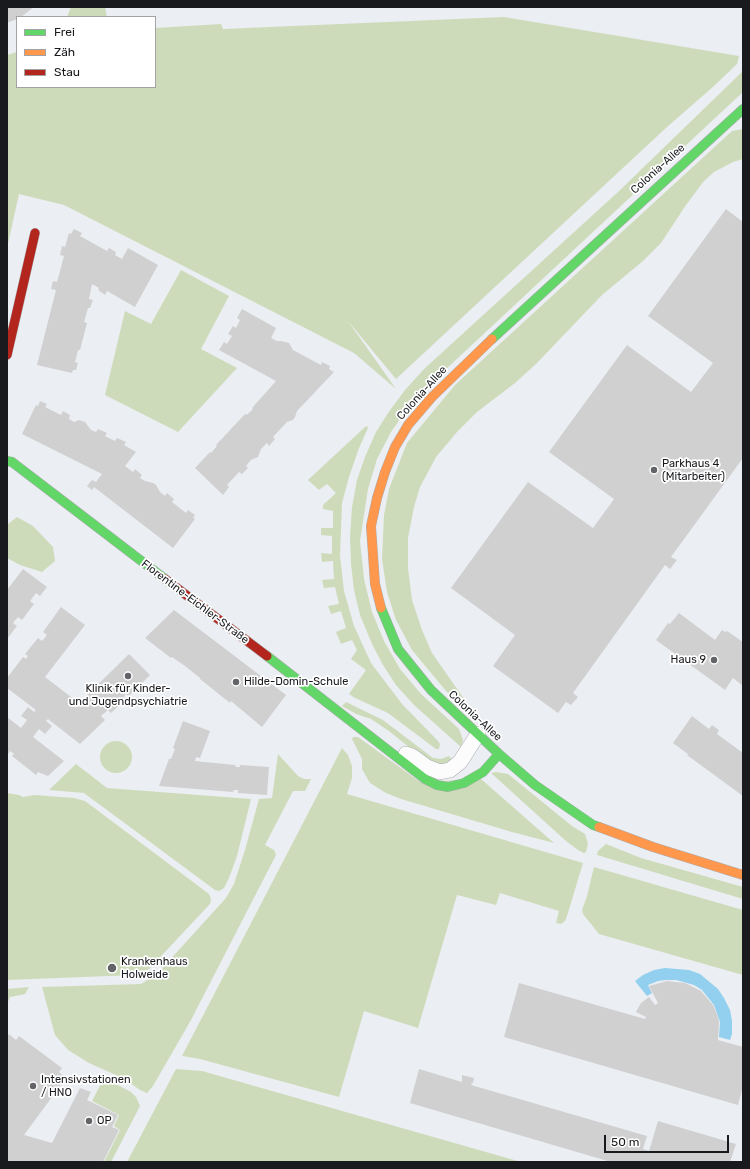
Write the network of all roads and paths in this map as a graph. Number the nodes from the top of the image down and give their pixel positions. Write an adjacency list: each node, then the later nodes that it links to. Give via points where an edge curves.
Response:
1 (743, 109): 5 (main road, Colonia-Allee, via 570,266 432,397 408,425 395,448 377,498 371,526 375,584 381,607 398,649 431,690)
2 (35, 233): 3 (main road)
3 (7, 356)
4 (7, 461): 6 (main road, Florentine-Eichler-Straße, via 12,462)
5 (478, 734): 6 (street, Florentine-Eichler-Straße, via 460,762 450,770 440,772 427,767 412,756); 7 (main road, Colonia-Allee)
6 (382, 744): 7 (main road, Florentine-Eichler-Straße, via 425,779 448,787 464,783 484,772)
7 (499, 754): 8 (main road, Colonia-Allee, via 535,785 593,825)
8 (743, 875)

